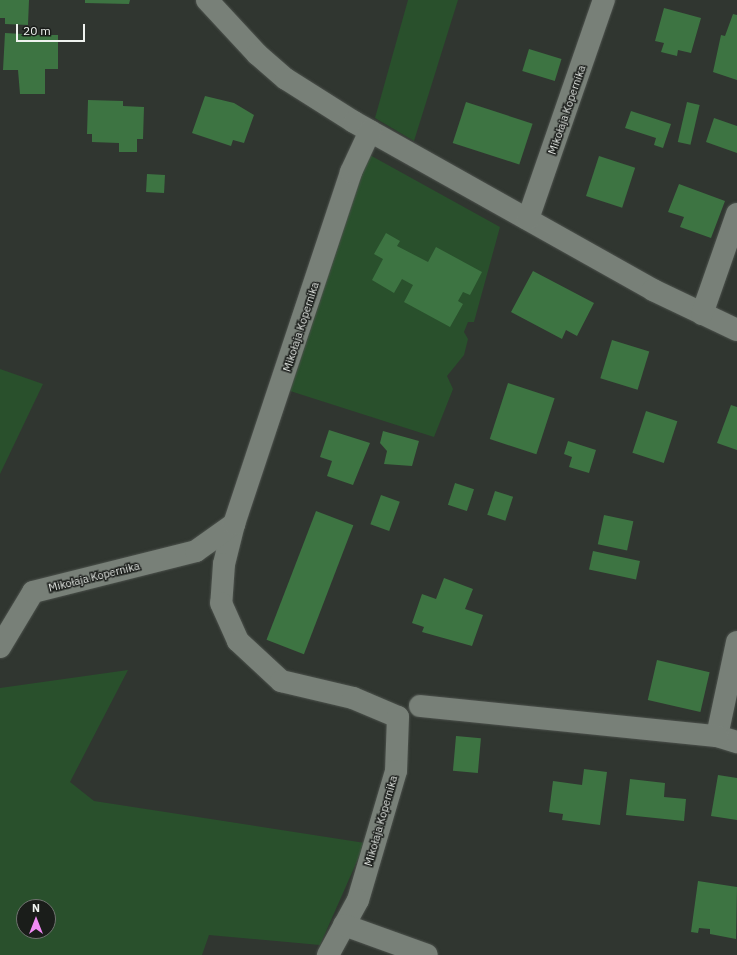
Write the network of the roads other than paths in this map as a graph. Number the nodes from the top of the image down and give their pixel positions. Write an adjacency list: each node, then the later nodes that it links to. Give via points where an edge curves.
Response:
1 (207, 0): 3 (street, via 257,54 286,79)
2 (604, 0): 5 (street, Mikołaja Kopernika)
3 (370, 131): 5 (street); 8 (street, Mikołaja Kopernika, via 351,172)
4 (737, 214): 6 (street)
5 (528, 219): 6 (street)
6 (702, 314): 7 (street)
7 (737, 330)
8 (234, 524): 10 (street, Mikołaja Kopernika, via 196,551 32,592); 13 (street, Mikołaja Kopernika, via 224,564 221,603 238,641 281,681 353,698 398,717 396,771 358,900)
9 (737, 642): 12 (street)
10 (0, 647)
11 (420, 706): 12 (street)
12 (727, 739)
13 (344, 925): 14 (street, Mikołaja Kopernika); 15 (street)
14 (328, 955)
15 (427, 955)

